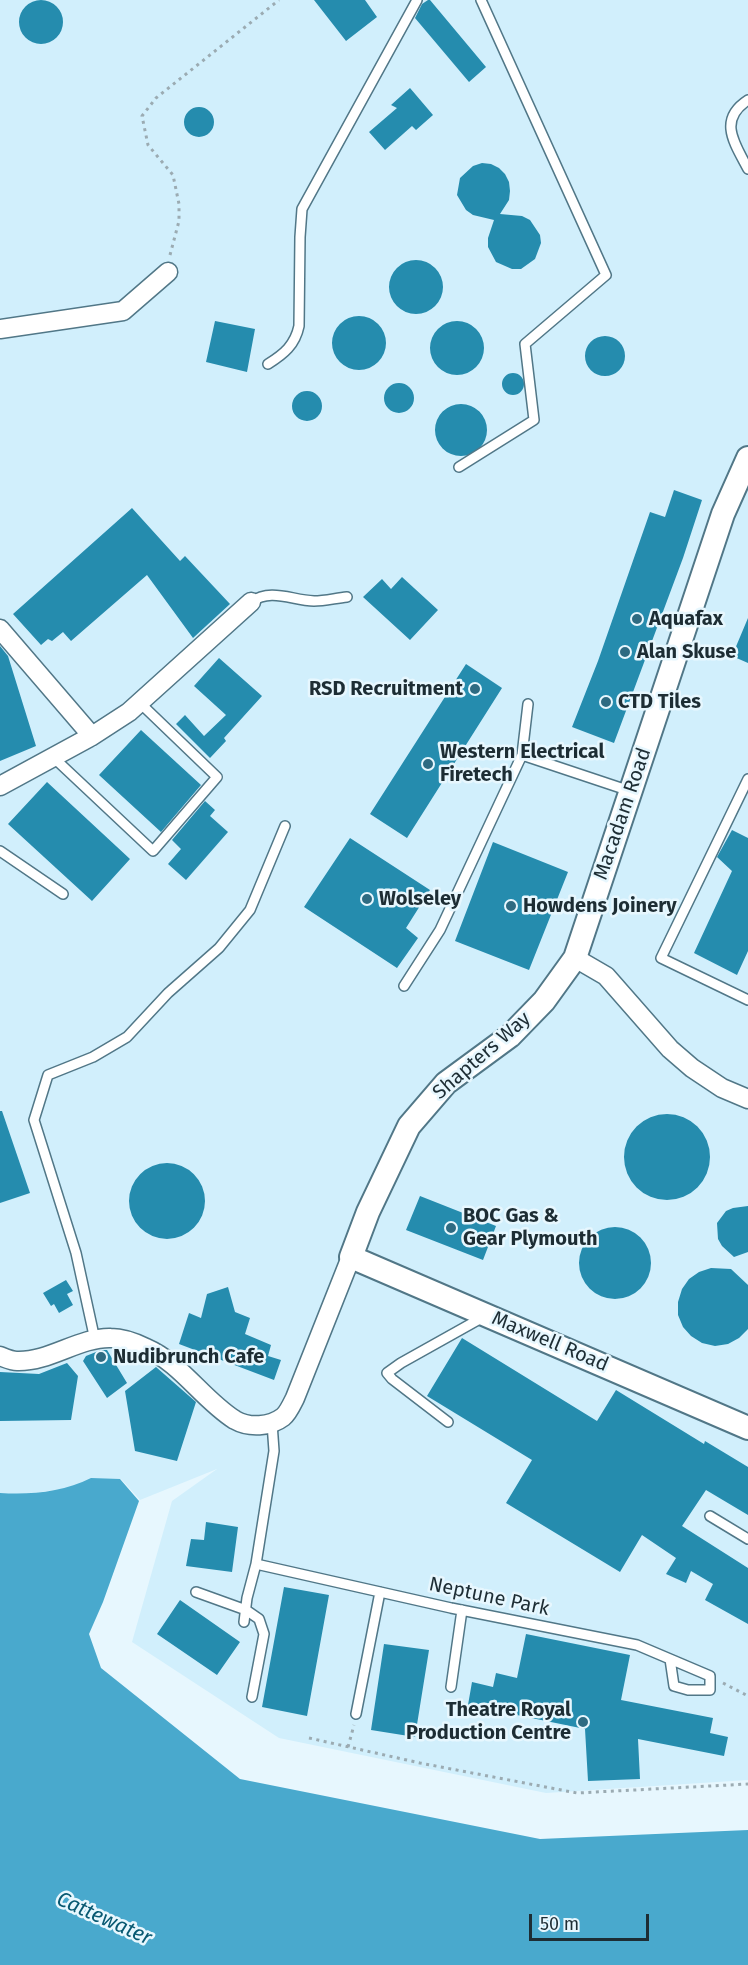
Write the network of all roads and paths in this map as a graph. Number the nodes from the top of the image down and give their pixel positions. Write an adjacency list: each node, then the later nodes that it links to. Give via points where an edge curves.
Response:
1 (279, 0): 6 (path, via 156,98 142,116 148,145 173,175 179,204)
2 (417, 0): 8 (lane, via 302,209 299,326 296,339)
3 (481, 0): 10 (lane, via 606,275 525,344 534,420)
4 (748, 100): 5 (lane, via 729,122)
5 (748, 169)
6 (168, 272): 7 (street, via 123,310)
7 (0, 329)
8 (268, 364)
9 (748, 458): 21 (street, Macadam Road, via 723,514)
10 (459, 467)
11 (347, 597): 12 (lane, via 317,601 276,595 261,596)
12 (251, 603): 14 (street)
13 (0, 629): 16 (street)
14 (139, 702): 16 (street); 18 (lane, via 218,777 153,851)
15 (528, 704): 17 (lane)
16 (92, 736): 18 (street)
17 (522, 755): 21 (lane); 26 (lane, via 440,930)
18 (53, 757): 20 (street)
19 (748, 779): 27 (lane, via 661,958)
20 (0, 786)
21 (630, 791): 25 (street, Macadam Road)
22 (285, 826): 31 (lane, via 250,910 219,948 168,993 127,1037 93,1057 48,1075 34,1120 76,1253)
23 (0, 851): 24 (lane)
24 (63, 894)
25 (575, 958): 28 (street, via 606,976 692,1068); 29 (street, Shapters Way, via 544,1001 510,1036 446,1083 409,1126)
26 (404, 986)
27 (748, 1000)
28 (748, 1099)
29 (351, 1257): 30 (street, Maxwell Road); 34 (street, via 295,1398 284,1417)
30 (487, 1315): 33 (lane, via 387,1373); 35 (street, Maxwell Road)
31 (95, 1340): 32 (street, via 31,1359 16,1361); 34 (street, via 112,1338 148,1348 236,1421 254,1426)
32 (0, 1356)
33 (448, 1422)
34 (272, 1423): 38 (lane, via 274,1450)
35 (748, 1428)
36 (710, 1516): 37 (lane)
37 (748, 1539)
38 (256, 1564): 40 (lane, Neptune Park); 41 (lane)
39 (196, 1592): 41 (lane)
40 (380, 1592): 42 (lane, Neptune Park); 49 (lane)
41 (246, 1610): 43 (lane); 48 (lane, via 259,1619 264,1634)
42 (462, 1610): 44 (lane, Neptune Park, via 637,1645); 46 (lane)
43 (244, 1622)
44 (670, 1659): 45 (lane, Neptune Park); 45 (lane, via 674,1686 710,1690)
45 (710, 1676): 47 (path)
46 (451, 1687)
47 (748, 1696)
48 (252, 1697)
49 (356, 1714): 51 (path)
50 (309, 1738): 51 (path)
51 (348, 1747): 52 (path, via 577,1793)
52 (748, 1784)

